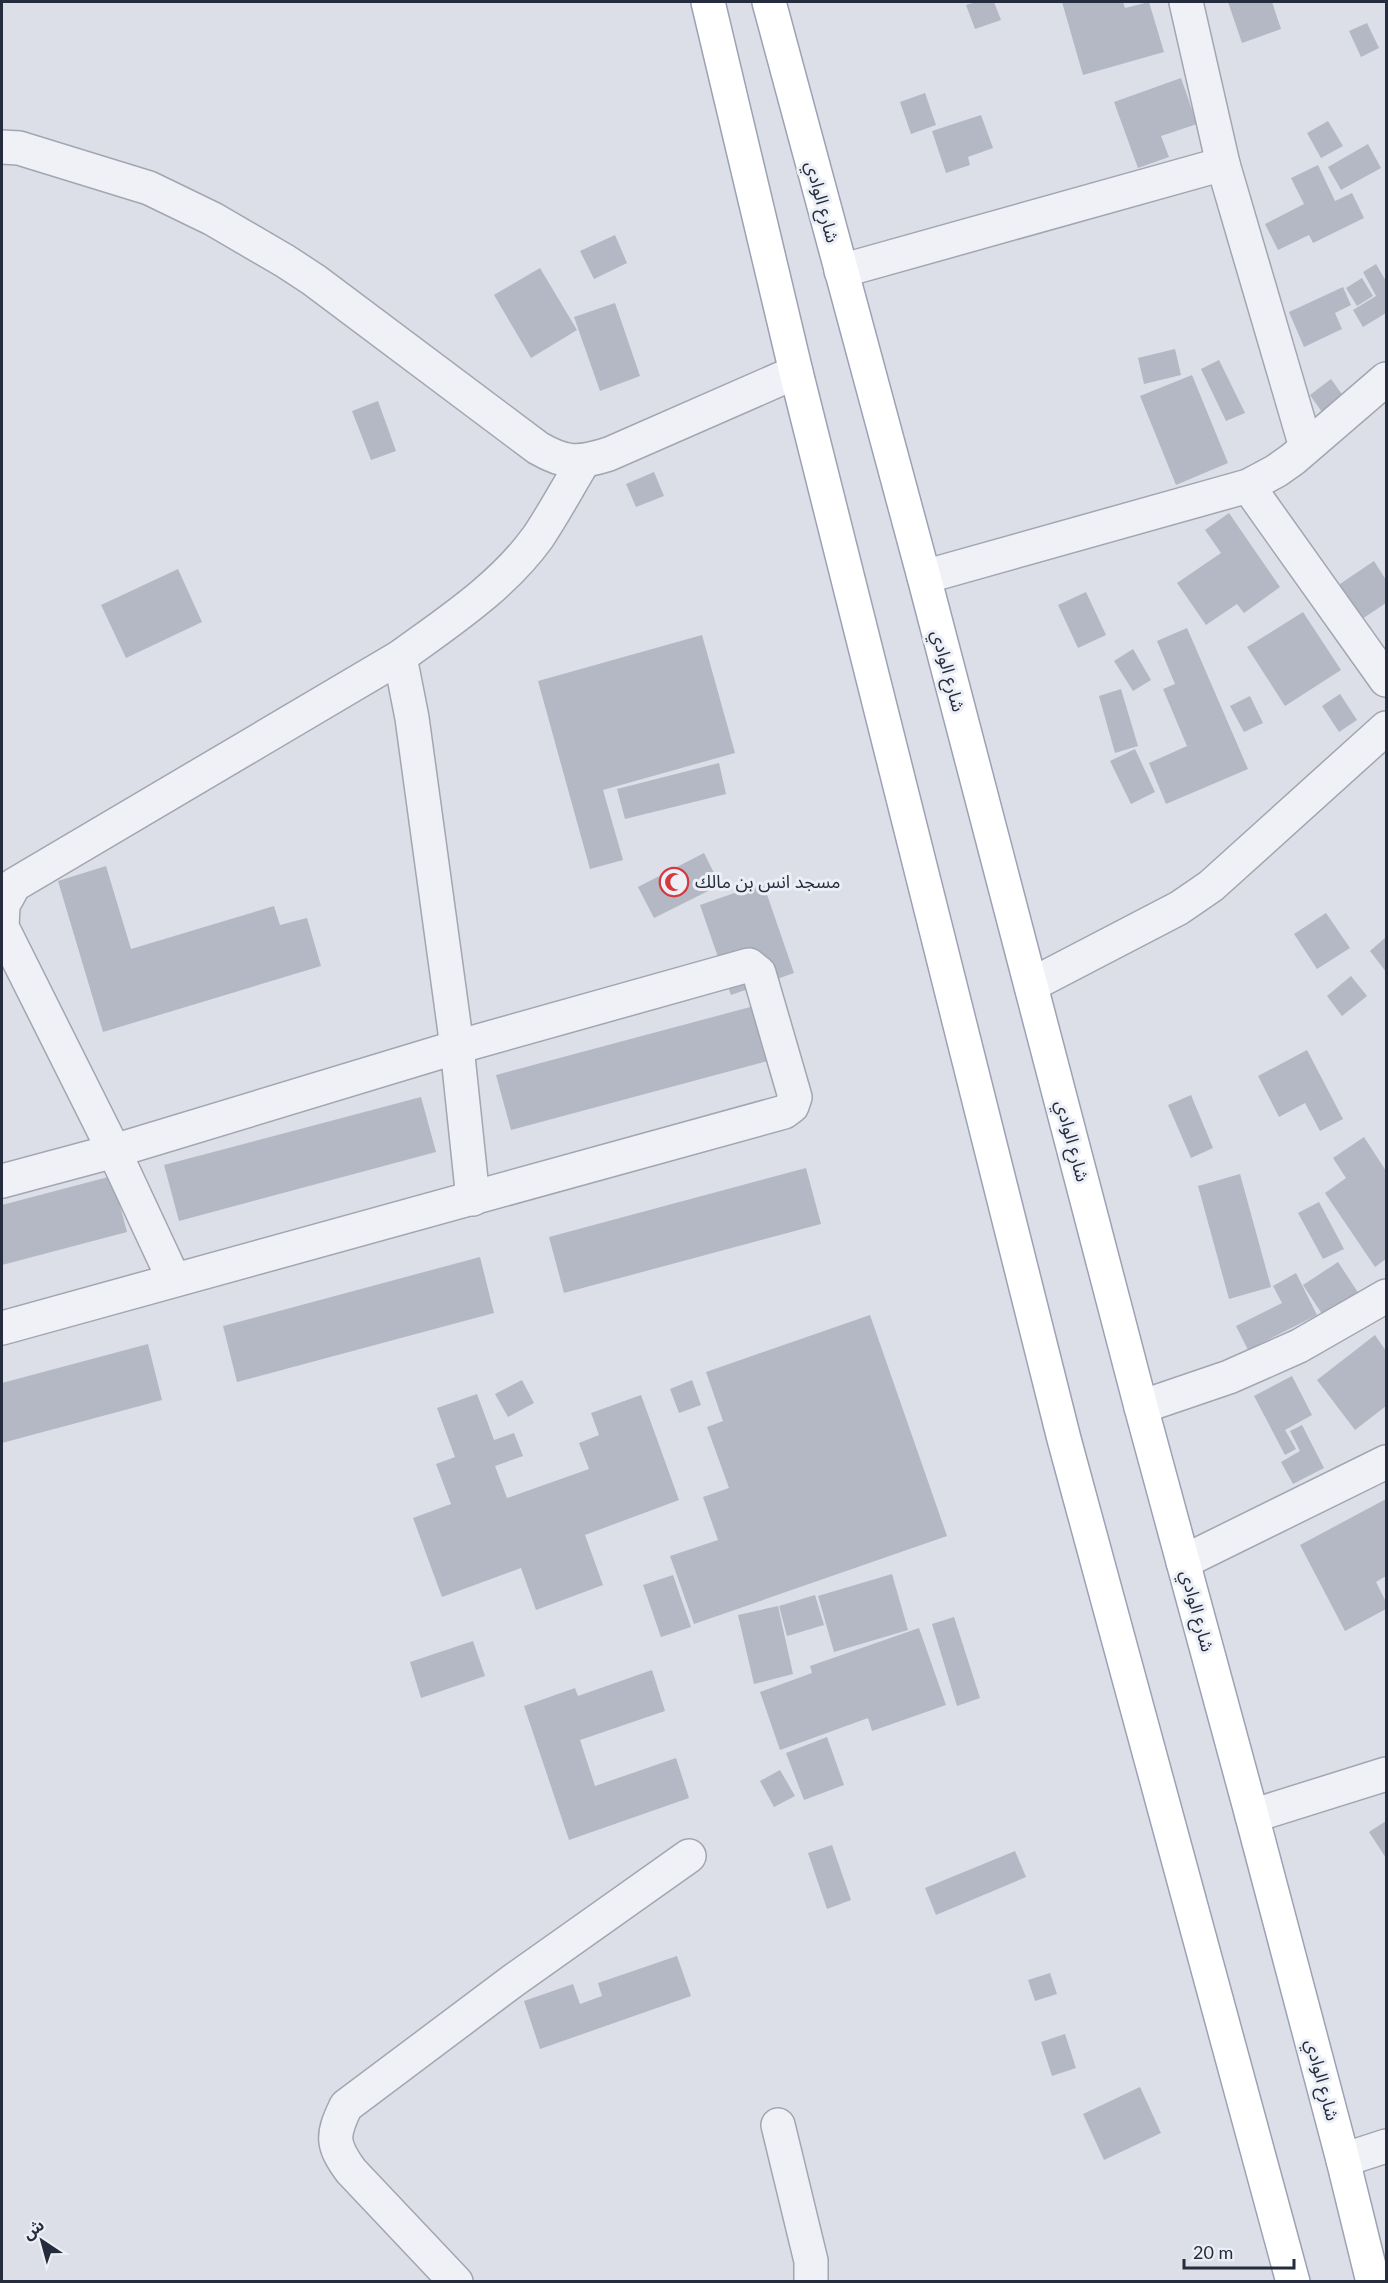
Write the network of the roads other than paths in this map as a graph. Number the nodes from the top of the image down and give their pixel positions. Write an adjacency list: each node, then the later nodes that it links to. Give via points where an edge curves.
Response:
1 (708, 2): 7 (main road)
2 (769, 2): 6 (main road, شارع الوادي)
3 (1186, 2): 5 (street)
4 (2, 147): 10 (street, via 19,148 149,188 213,219 304,274 538,448 559,460)
5 (1222, 165): 6 (street); 9 (street)
6 (841, 271): 12 (main road, شارع الوادي)
7 (796, 372): 10 (street); 35 (main road, via 1064,1439)
8 (1386, 379): 9 (street)
9 (1306, 447): 11 (street, via 1276,471)
10 (583, 462): 13 (street, via 537,538 508,572 470,606)
11 (1248, 486): 12 (street); 14 (street)
12 (924, 577): 16 (main road, شارع الوادي)
13 (399, 657): 17 (street, via 412,718); 18 (street, via 14,885 3,905 2,927)
14 (1386, 680)
15 (1386, 728): 16 (street, via 1211,886 1179,908)
16 (1031, 985): 24 (main road, شارع الوادي)
17 (456, 1047): 18 (street); 20 (street); 20 (street, via 749,965 759,973 795,1097 784,1112)
18 (114, 1151): 19 (street); 21 (street)
19 (2, 1180)
20 (473, 1198): 21 (street)
21 (174, 1280): 23 (street)
22 (1386, 1296): 24 (street, via 1299,1346 1229,1377)
23 (2, 1328)
24 (1141, 1407): 26 (main road, شارع الوادي)
25 (1386, 1462): 26 (street)
26 (1183, 1562): 28 (main road, شارع الوادي)
27 (1386, 1774): 28 (street)
28 (1252, 1816): 32 (main road, شارع الوادي)
29 (689, 1856): 33 (street, via 346,2106 336,2128 337,2152)
30 (778, 2125): 34 (street, via 811,2261)
31 (1386, 2146): 32 (street)
32 (1343, 2160): 36 (main road, شارع الوادي)
33 (456, 2282)
34 (812, 2282)
35 (1293, 2282)
36 (1373, 2282)

